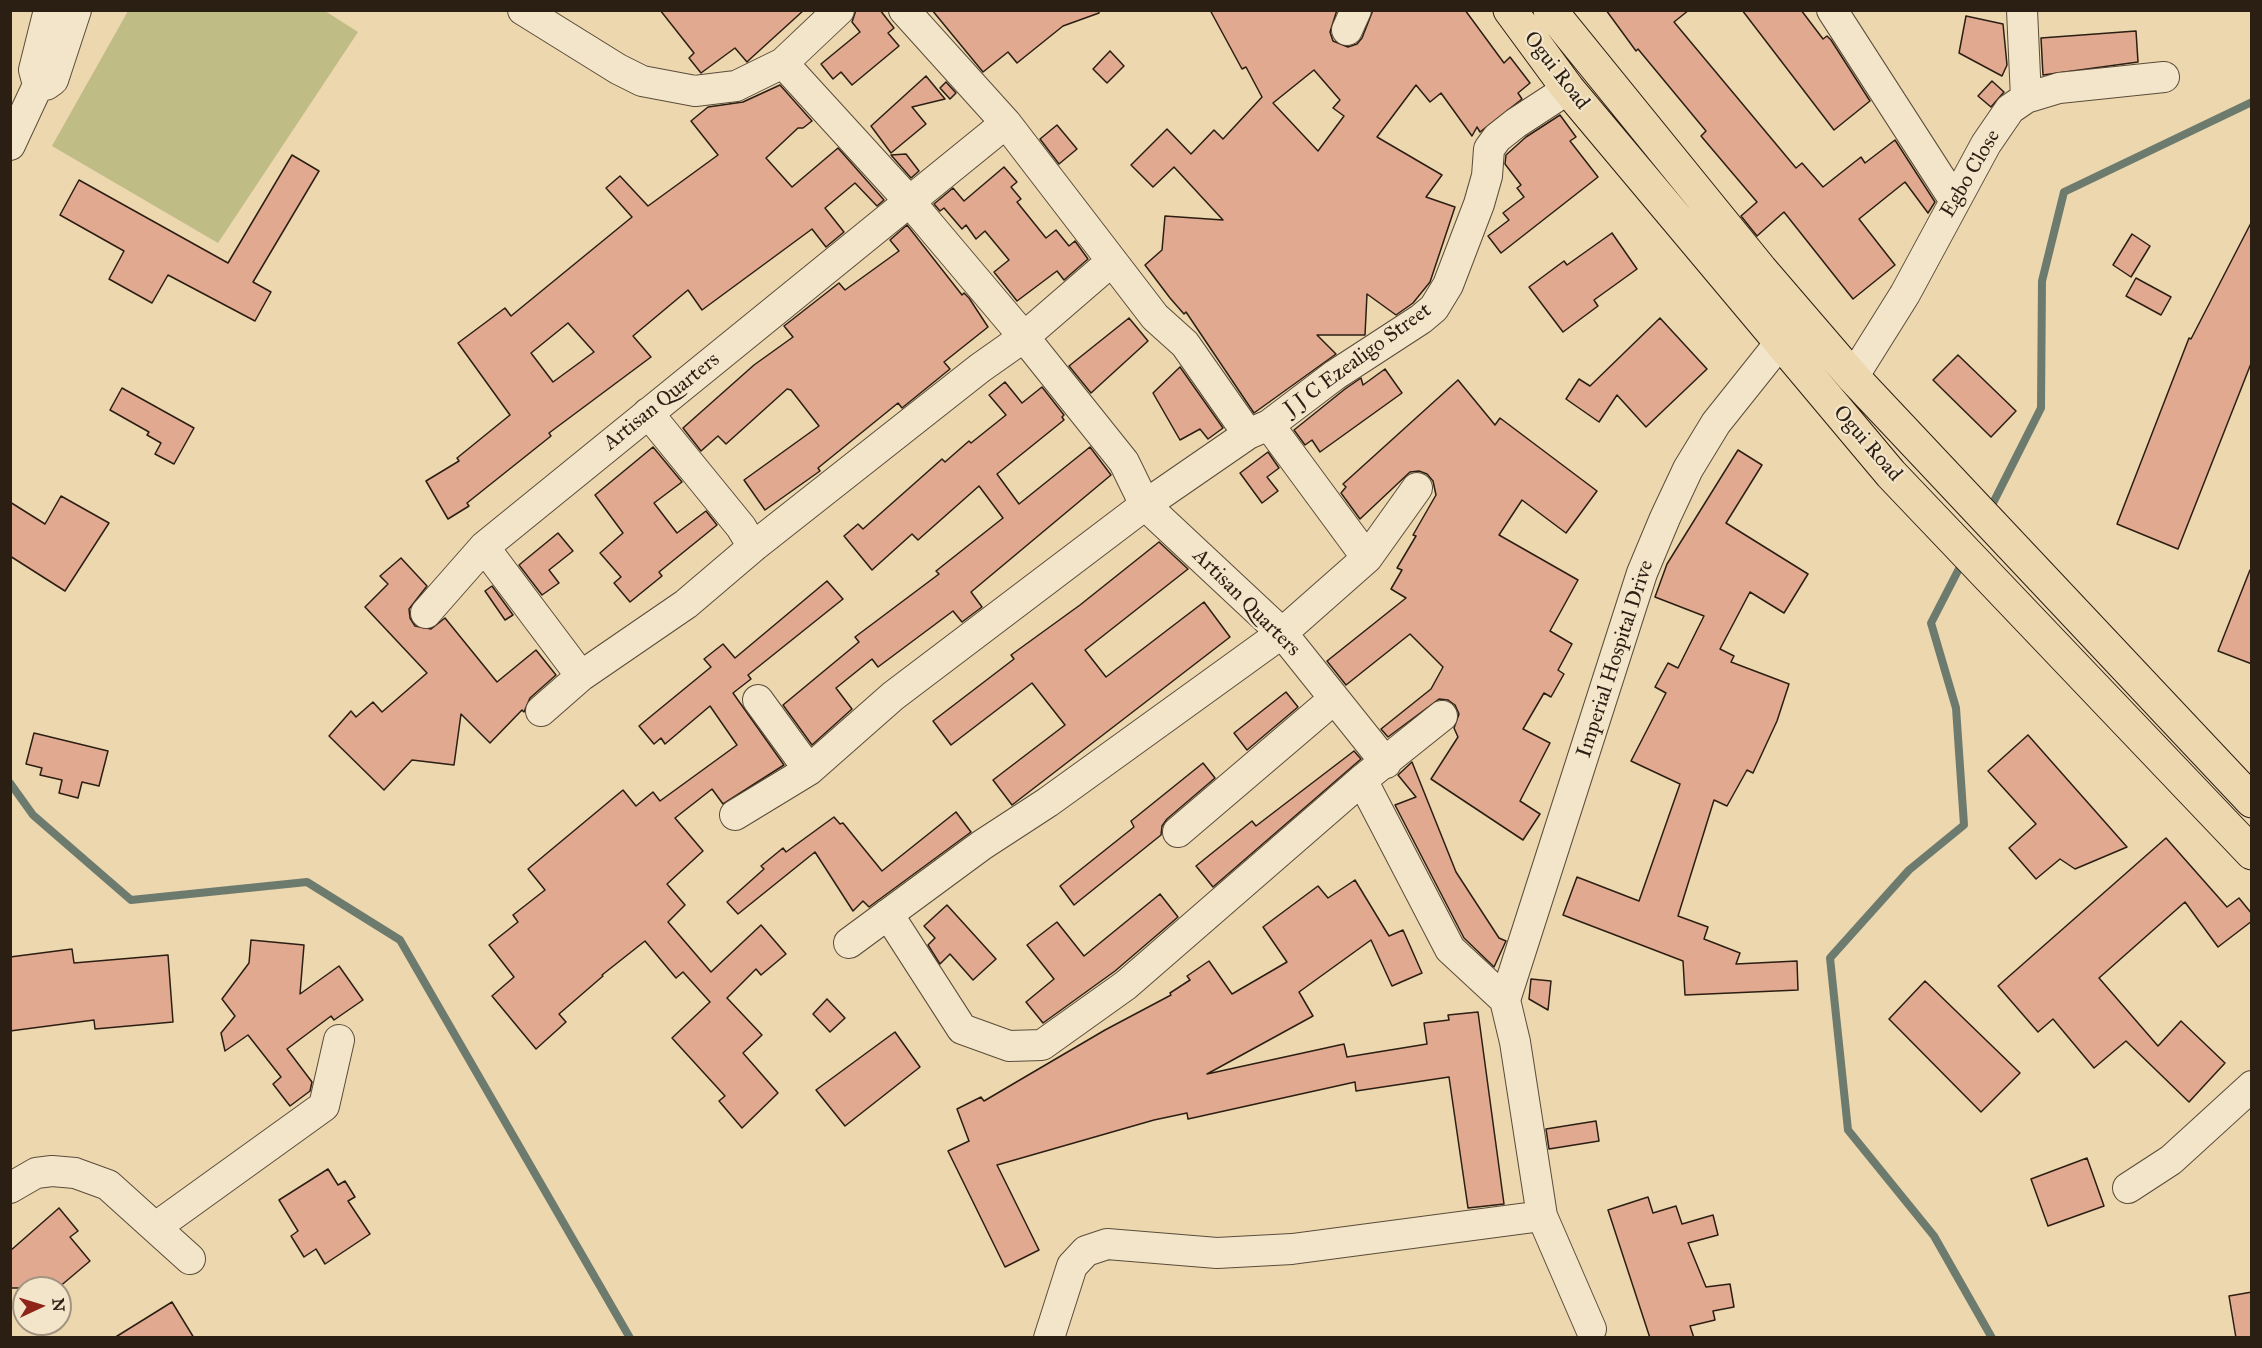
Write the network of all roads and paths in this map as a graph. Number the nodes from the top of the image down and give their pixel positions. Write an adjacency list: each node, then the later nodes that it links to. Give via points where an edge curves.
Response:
1 (49, 10): 12 (street, via 34,70)
2 (76, 10): 12 (street, via 53,80)
3 (523, 10): 10 (street, via 618,69 656,85 695,91 721,89 751,80)
4 (839, 10): 10 (street)
5 (904, 10): 15 (street)
6 (1510, 10): 13 (main road, Ogui Road)
7 (1550, 10): 20 (main road, Ogui Road)
8 (1832, 10): 17 (street)
9 (2022, 10): 14 (street)
10 (783, 63): 18 (street, Artisan Quarters)
11 (2164, 77): 14 (street, Egbo Close, via 2059,88)
12 (38, 85): 16 (street)
13 (1568, 89): 20 (main road, Ogui Road); 25 (street, J J C Ezealigo Street, via 1516,123 1489,149 1479,204 1448,285 1434,308)
14 (2026, 98): 17 (street, Egbo Close, via 2010,109)
15 (1006, 123): 18 (street, Artisan Quarters); 19 (street)
16 (10, 145)
17 (1955, 201): 23 (street, Egbo Close, via 1905,294)
18 (910, 202): 21 (street, Artisan Quarters); 24 (street, Artisan Quarters)
19 (1112, 261): 21 (street); 25 (street, via 1155,317 1185,344)
20 (1749, 280): 22 (main road, Ogui Road); 23 (main road, Ogui Road)
21 (1024, 337): 27 (street, Artisan Quarters, via 1124,462); 29 (street)
22 (1779, 344): 37 (main road, Ogui Road, via 1891,474); 48 (street, Imperial Hospital Drive, via 1716,423 1665,518 1642,573)
23 (1852, 377): 33 (main road, Ogui Road)
24 (648, 413): 28 (street, Artisan Quarters); 29 (street)
25 (1259, 430): 27 (street); 30 (street)
26 (1417, 488): 30 (street)
27 (1145, 505): 32 (street, Artisan Quarters); 40 (street, via 892,696)
28 (484, 547): 31 (street, Artisan Quarters); 34 (street)
29 (753, 547): 34 (street, via 686,604)
30 (1367, 558): 32 (street)
31 (426, 613)
32 (1282, 633): 35 (street, Artisan Quarters); 46 (street)
33 (2131, 675): 37 (main road); 42 (main road, Ogui Road)
34 (581, 676): 38 (street)
35 (1335, 699): 41 (street, Artisan Quarters); 44 (street)
36 (758, 700): 40 (street)
37 (2107, 703): 45 (main road, Ogui Road)
38 (541, 711)
39 (1442, 716): 41 (street)
40 (809, 770): 43 (street)
41 (1374, 771): 46 (street, via 1126,985 1042,1044 1009,1046 962,1029); 48 (street, Artisan Quarters, via 1450,949)
42 (2252, 801)
43 (735, 815)
44 (1178, 832)
45 (2252, 854)
46 (888, 914): 47 (street)
47 (849, 943)
48 (1504, 1000): 53 (street, via 1515,1042)
49 (339, 1040): 54 (street, via 324,1106)
50 (2252, 1086): 52 (street, via 2171,1160)
51 (10, 1188): 54 (street, via 36,1173 75,1173 108,1185)
52 (2128, 1188)
53 (1542, 1216): 56 (street); 57 (street, via 1292,1249 1217,1252 1107,1245 1086,1251 1072,1266)
54 (156, 1227): 55 (street)
55 (190, 1259)
56 (1591, 1329)
57 (1049, 1338)

